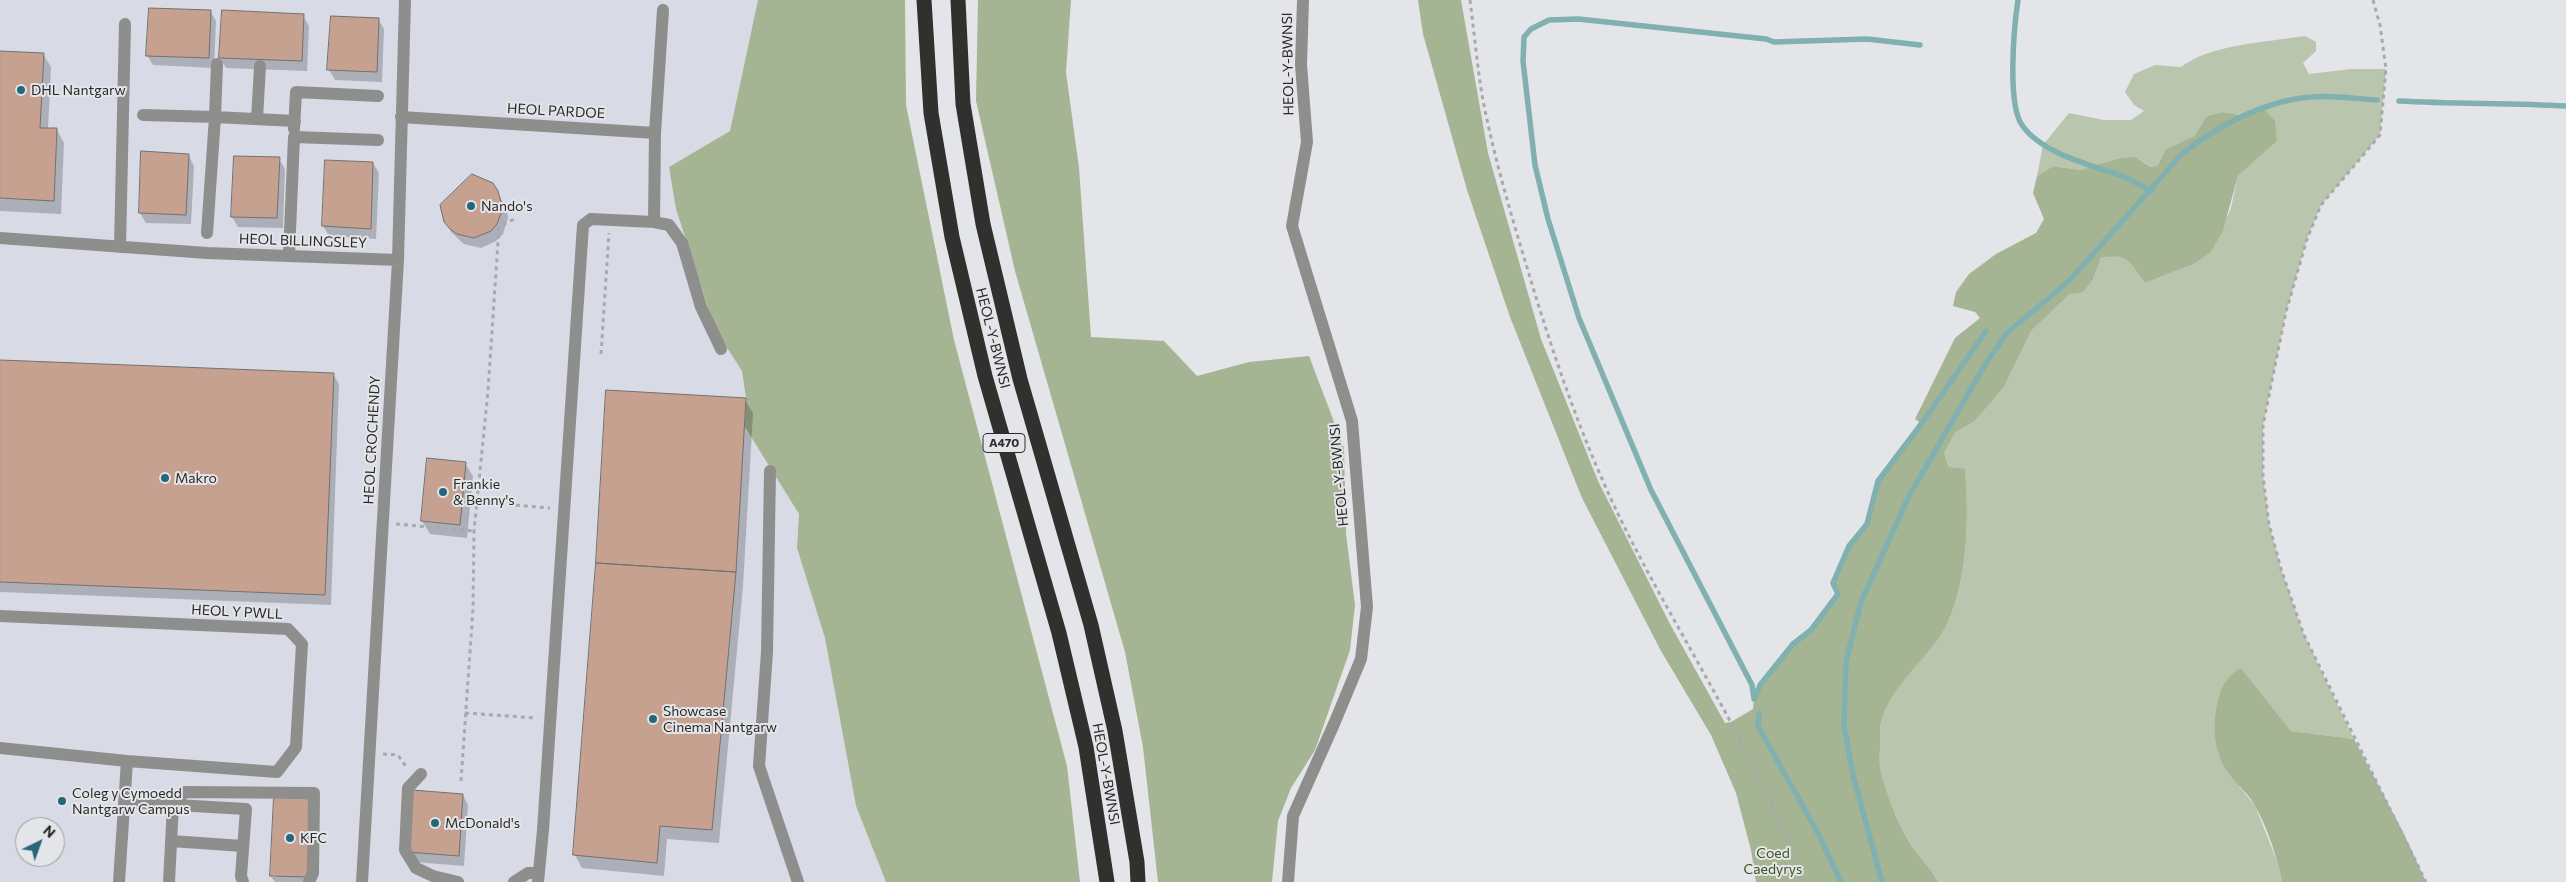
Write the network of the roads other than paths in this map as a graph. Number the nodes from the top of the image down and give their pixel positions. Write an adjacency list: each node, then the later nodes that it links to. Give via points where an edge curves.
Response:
1 (405, 0): 12 (street, HEOL CROCHENDY)
2 (924, 0): 43 (highway, HEOL-Y-BWNSI / A470, via 931,114 952,237 985,376 1059,633 1086,748)
3 (958, 0): 44 (highway, HEOL-Y-BWNSI / A470, via 963,104 983,224 1020,379 1091,625 1115,731)
4 (1303, 0): 45 (street, HEOL-Y-BWNSI, via 1301,65 1307,142 1292,226 1352,421 1367,608 1361,659 1293,816)
5 (663, 10): 15 (street)
6 (125, 24): 21 (street)
7 (217, 64): 11 (street)
8 (260, 66): 13 (street)
9 (378, 96): 14 (street, via 296,92)
10 (143, 115): 11 (street)
11 (215, 117): 13 (street); 19 (street)
12 (402, 117): 15 (street, HEOL PARDOE); 23 (street, HEOL CROCHENDY)
13 (257, 120): 14 (street)
14 (295, 121): 16 (street)
15 (655, 133): 18 (street)
16 (294, 137): 17 (street); 22 (street)
17 (378, 140)
18 (654, 222): 24 (street, via 669,225 682,244 701,307); 34 (street, via 591,218 583,225)
19 (207, 233)
20 (0, 238): 21 (street, HEOL BILLINGSLEY)
21 (120, 247): 22 (street, HEOL BILLINGSLEY)
22 (288, 255): 23 (street, HEOL BILLINGSLEY)
23 (398, 260): 39 (street, HEOL CROCHENDY)
24 (721, 349)
25 (770, 471): 42 (street, via 767,652 759,766)
26 (0, 616): 28 (street, HEOL Y PWLL, via 288,629 302,644 296,747 277,772)
27 (0, 748): 28 (street, HEOL Y PWLL)
28 (127, 761): 30 (street)
29 (418, 777): 40 (street, via 408,788 405,850 416,868)
30 (124, 802): 31 (street); 35 (street)
31 (173, 805): 32 (street); 33 (street, via 246,809); 38 (street, via 185,792 314,793 313,873)
32 (171, 841): 33 (street); 36 (street)
33 (243, 846): 37 (street)
34 (539, 878): 41 (street, via 528,873)
35 (119, 882)
36 (169, 882)
37 (243, 882)
38 (309, 882)
39 (362, 882)
40 (458, 882)
41 (514, 882)
42 (798, 882)
43 (1107, 882)
44 (1138, 882)
45 (1288, 882)

